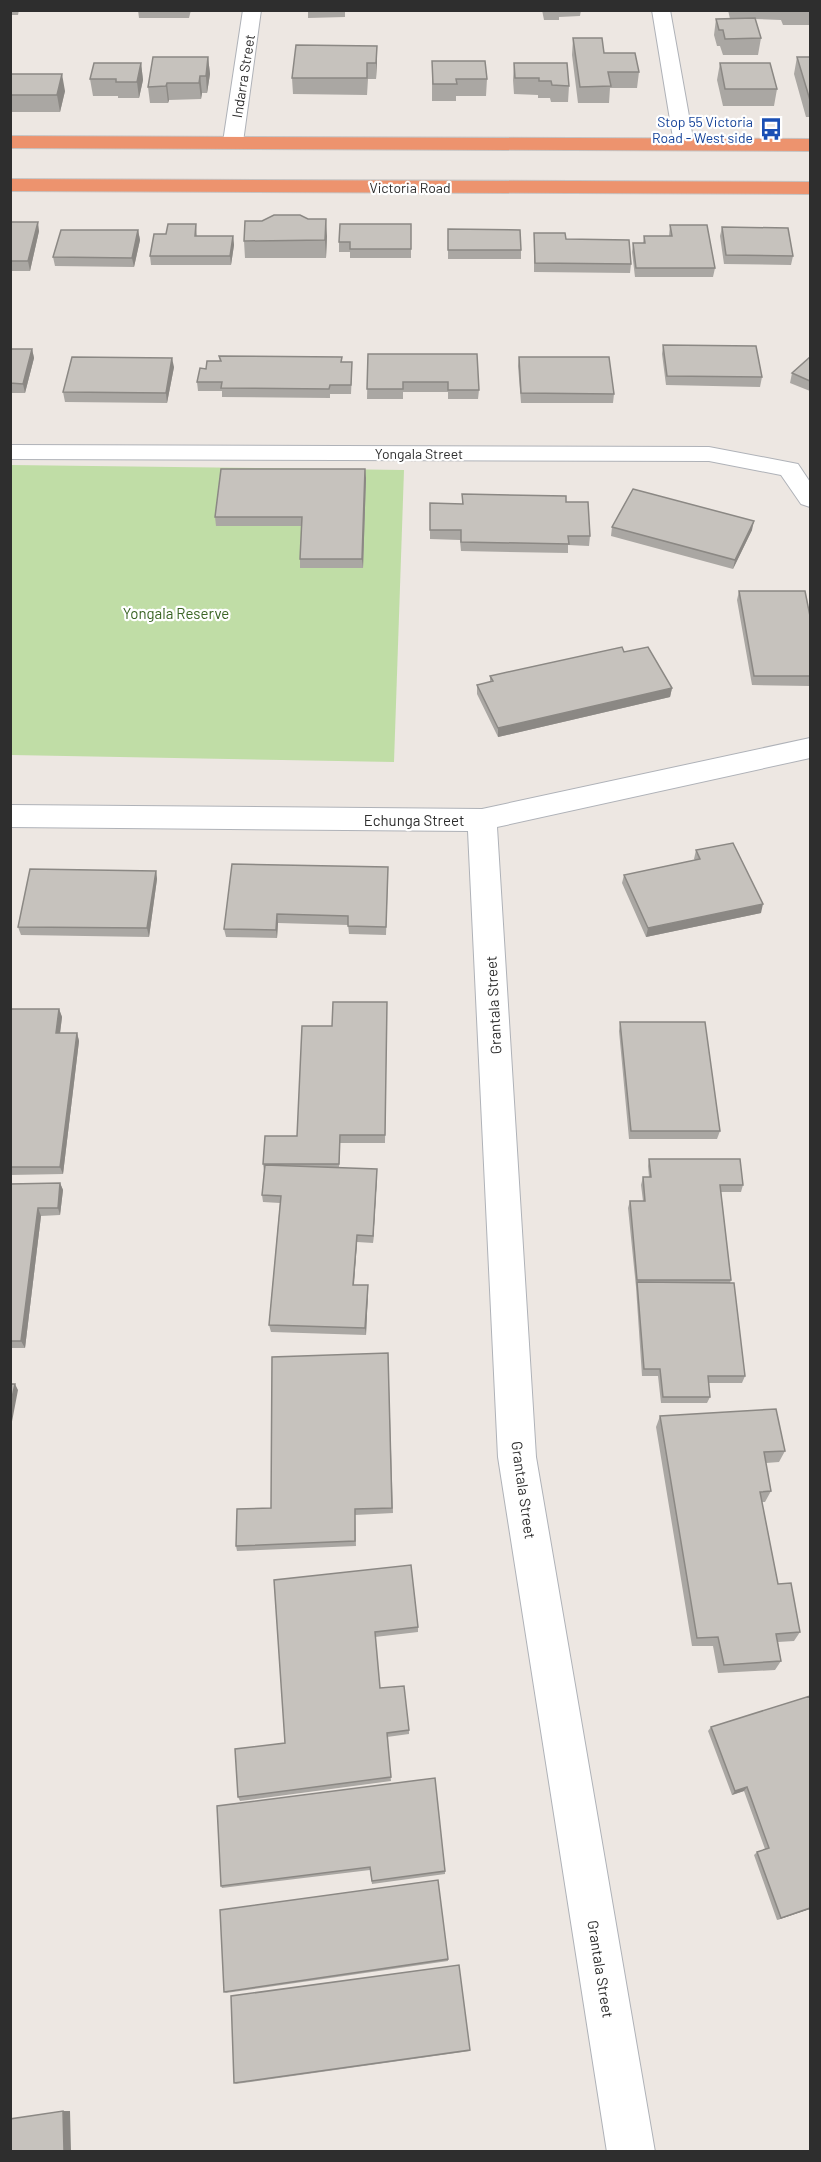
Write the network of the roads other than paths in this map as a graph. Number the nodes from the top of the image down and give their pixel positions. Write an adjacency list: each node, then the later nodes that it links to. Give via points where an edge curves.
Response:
1 (252, 10): 4 (street, Indarra Street)
2 (661, 10): 5 (street)
3 (10, 142): 4 (highway)
4 (233, 142): 5 (highway)
5 (684, 144): 6 (highway)
6 (810, 145)
7 (10, 185): 8 (highway, Victoria Road)
8 (810, 188)
9 (10, 452): 10 (street, Yongala Street, via 709,454 789,469)
10 (810, 499)
11 (810, 748): 13 (street, Echunga Street)
12 (10, 816): 13 (street, Echunga Street)
13 (482, 820): 14 (street, Grantala Street, via 517,1457)
14 (631, 2151)

